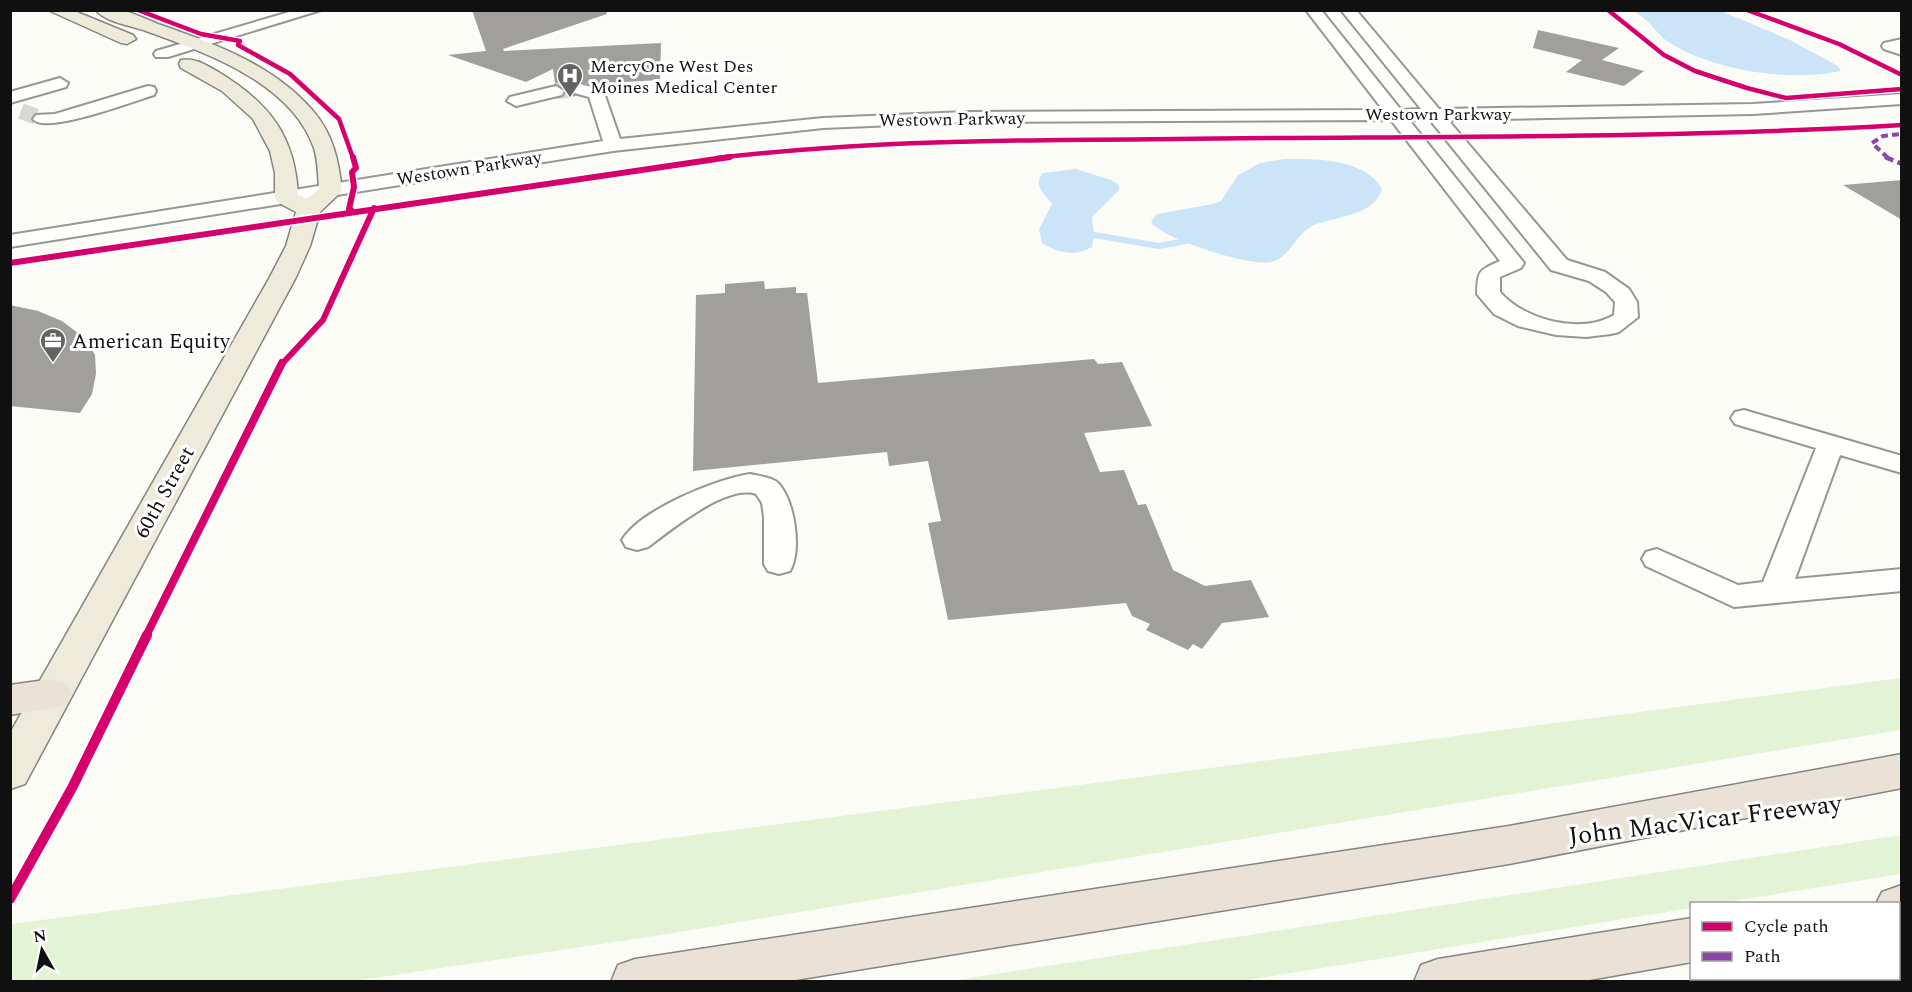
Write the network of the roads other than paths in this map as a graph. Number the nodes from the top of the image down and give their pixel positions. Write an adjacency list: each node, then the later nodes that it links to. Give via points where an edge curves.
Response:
1 (56, 10): 9 (main road, 60th Street)
2 (104, 10): 7 (main road, 60th Street)
3 (314, 10): 7 (street)
4 (1313, 10): 17 (street)
5 (1348, 10): 18 (street)
6 (1902, 44): 8 (street, via 1890,46)
7 (194, 45): 9 (street); 24 (main road, 60th Street, via 270,82 312,122 323,144)
8 (1902, 50)
9 (162, 54): 24 (main road, 60th Street, via 211,75 263,116 284,155 288,180)
10 (60, 83): 16 (street, via 30,92)
11 (580, 89): 23 (street, via 597,94)
12 (148, 91): 20 (street)
13 (556, 91): 15 (street)
14 (1902, 99): 18 (street, Westown Parkway, via 1753,109)
15 (516, 101)
16 (14, 105)
17 (1396, 114): 18 (street, Westown Parkway); 22 (street); 23 (street, Westown Parkway, via 854,121)
18 (1435, 114): 21 (street)
19 (1902, 118): 21 (street, Westown Parkway, via 1728,127)
20 (42, 119)
21 (1448, 129): 22 (street, Westown Parkway); 28 (street)
22 (1408, 130): 24 (street, Westown Parkway, via 983,133 825,139); 27 (street)
23 (612, 145): 24 (street, Westown Parkway)
24 (309, 199): 25 (street, Westown Parkway); 26 (street, Westown Parkway); 37 (main road, 60th Street, via 298,246 283,278)
25 (10, 241)
26 (10, 253)
27 (1513, 263): 28 (street); 28 (street, via 1489,274 1485,282 1489,295 1504,309 1532,322 1572,330 1604,329 1628,315 1624,296 1607,282)
28 (1559, 265)
29 (1744, 418): 30 (street)
30 (1831, 444): 31 (street); 36 (street)
31 (1902, 465)
32 (637, 540): 34 (street, via 708,493 727,485 751,484 771,494 777,504)
33 (1657, 559): 36 (street, via 1734,596)
34 (780, 564)
35 (1902, 580): 36 (street)
36 (1775, 592)
37 (52, 694): 38 (highway); 40 (main road, 60th Street)
38 (10, 700)
39 (1902, 771): 42 (highway)
40 (10, 772)
41 (1902, 794): 42 (highway, John MacVicar Freeway)
42 (1509, 845): 44 (highway)
43 (1690, 940): 45 (highway)
44 (635, 981)
45 (1438, 981)

